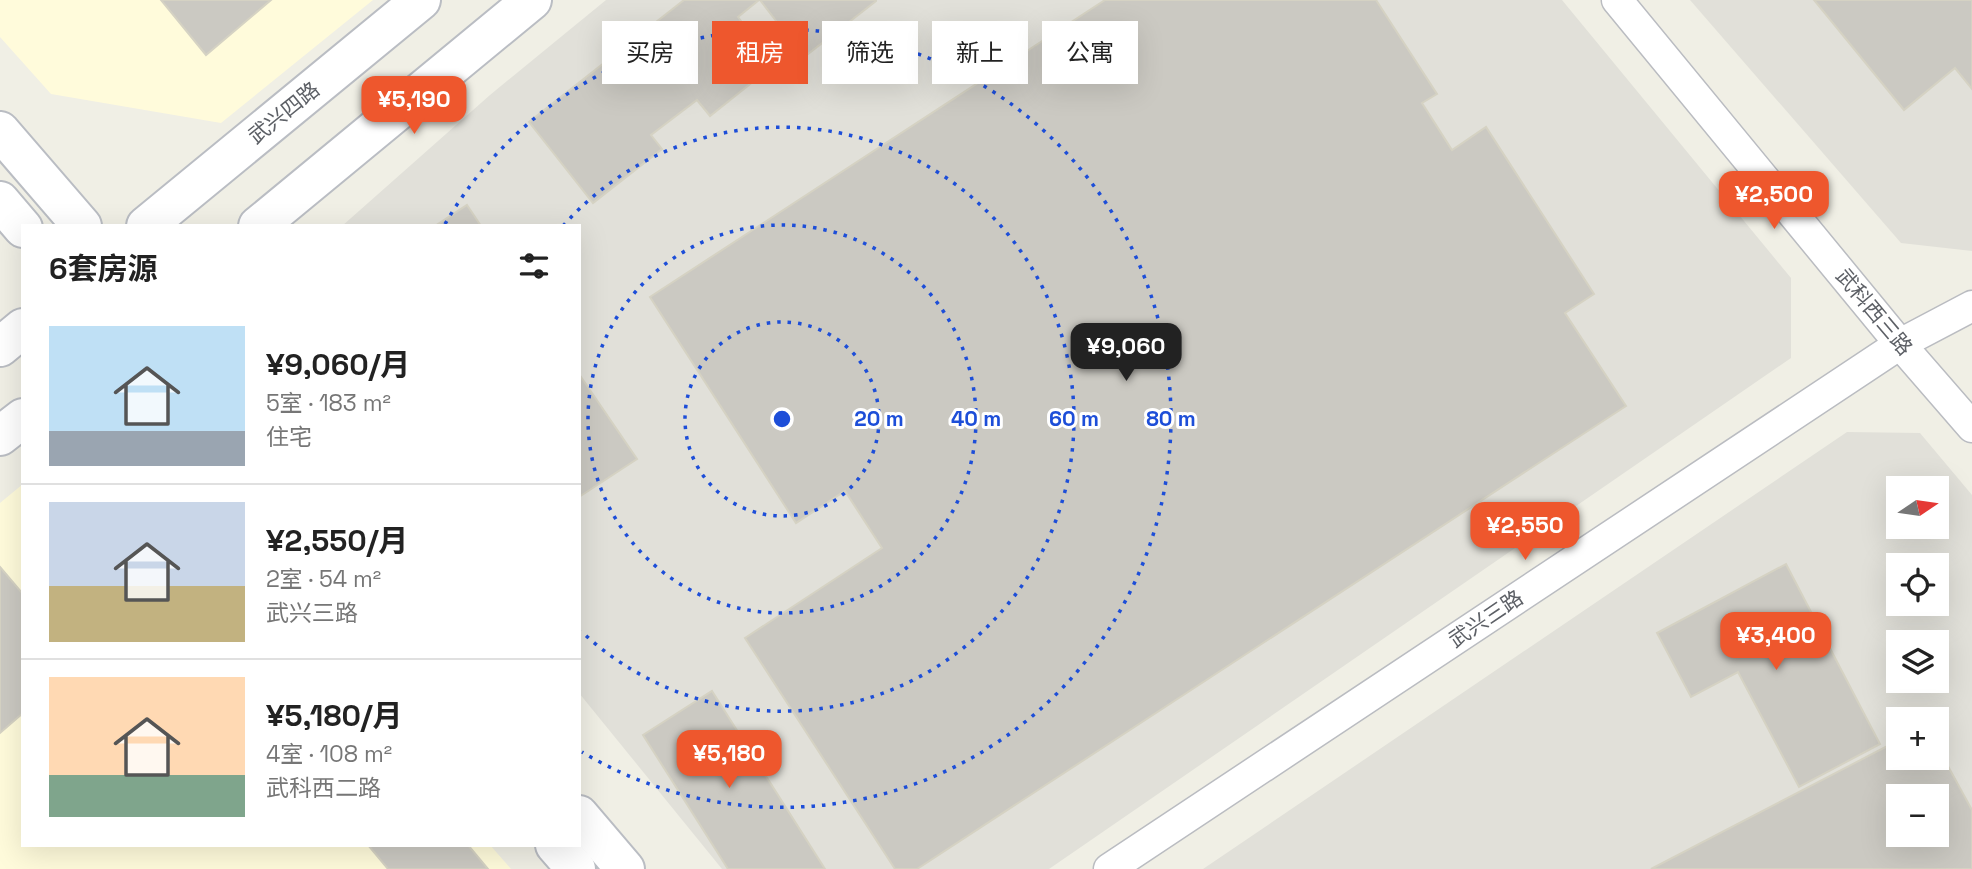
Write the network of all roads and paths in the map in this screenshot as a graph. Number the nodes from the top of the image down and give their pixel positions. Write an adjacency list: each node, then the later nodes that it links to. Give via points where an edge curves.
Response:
1 (421, 0): 7 (main road, 武兴四路)
2 (531, 0): 8 (main road)
3 (1617, 0): 12 (street, 武科西三路)
4 (0, 131): 6 (main road)
5 (0, 201): 9 (main road)
6 (80, 224)
7 (148, 224)
8 (260, 224)
9 (21, 226)
10 (1972, 306): 12 (street, 武兴三路)
11 (21, 330): 13 (main road)
12 (1900, 344): 15 (street, 武科西三路); 21 (street, 武兴三路)
13 (0, 347)
14 (21, 420): 16 (main road)
15 (1972, 428)
16 (0, 436)
17 (581, 817): 20 (main road)
18 (557, 847): 19 (main road)
19 (576, 869)
20 (625, 869)
21 (1109, 869)

